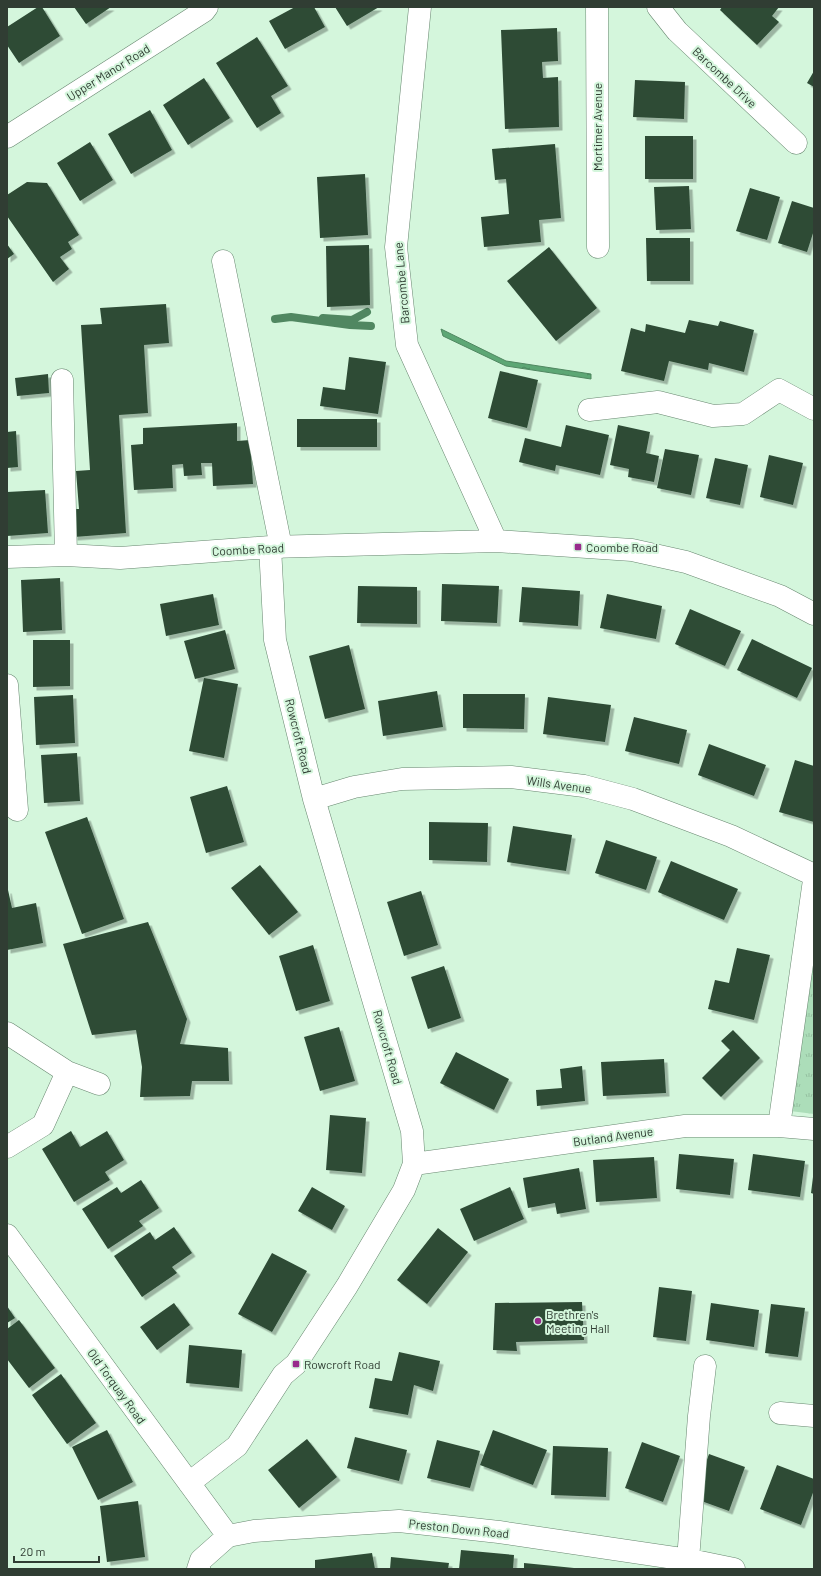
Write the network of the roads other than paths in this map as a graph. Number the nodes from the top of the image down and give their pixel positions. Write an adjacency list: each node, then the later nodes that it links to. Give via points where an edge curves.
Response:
1 (207, 7): 5 (street, Upper Manor Road)
2 (420, 7): 12 (street, Barcombe Lane, via 396,247 407,346)
3 (597, 7): 7 (street, Mortimer Avenue)
4 (658, 7): 6 (street, Barcombe Drive, via 677,31)
5 (7, 137)
6 (796, 143)
7 (598, 248)
8 (223, 261): 13 (street, Rowcroft Road)
9 (62, 380): 14 (street)
10 (814, 409): 11 (street, via 780,390 743,414 713,416 658,402)
11 (589, 410)
12 (496, 541): 13 (street, Coombe Road); 16 (street, Coombe Road, via 632,550 686,562 780,596)
13 (275, 547): 14 (street, Coombe Road, via 120,558); 18 (street, Rowcroft Road, via 275,640)
14 (66, 555): 15 (street, Coombe Road)
15 (7, 557)
16 (814, 614)
17 (7, 685): 19 (street)
18 (314, 799): 20 (street, Wills Avenue, via 354,787 402,780 511,777 584,786 633,799 731,836); 28 (street, Rowcroft Road, via 412,1130)
19 (17, 810)
20 (814, 874)
21 (814, 880): 25 (street)
22 (7, 1033): 23 (street)
23 (67, 1072): 24 (street); 27 (street, via 43,1125)
24 (99, 1084)
25 (779, 1126): 26 (street, Butland Avenue); 28 (street, Butland Avenue, via 685,1126)
26 (814, 1130)
27 (7, 1147)
28 (414, 1164): 33 (street, Rowcroft Road, via 404,1190 347,1286 296,1364 283,1375 237,1446)
29 (7, 1235): 33 (street, Old Torquay Road)
30 (705, 1366): 35 (street)
31 (780, 1413): 32 (street)
32 (814, 1416)
33 (189, 1483): 34 (street, Old Torquay Road)
34 (228, 1536): 35 (street, Preston Down Road, via 295,1528 399,1521 499,1532); 36 (street, via 201,1560)
35 (688, 1560): 37 (street, Preston Down Road)
36 (198, 1569)
37 (734, 1569)

